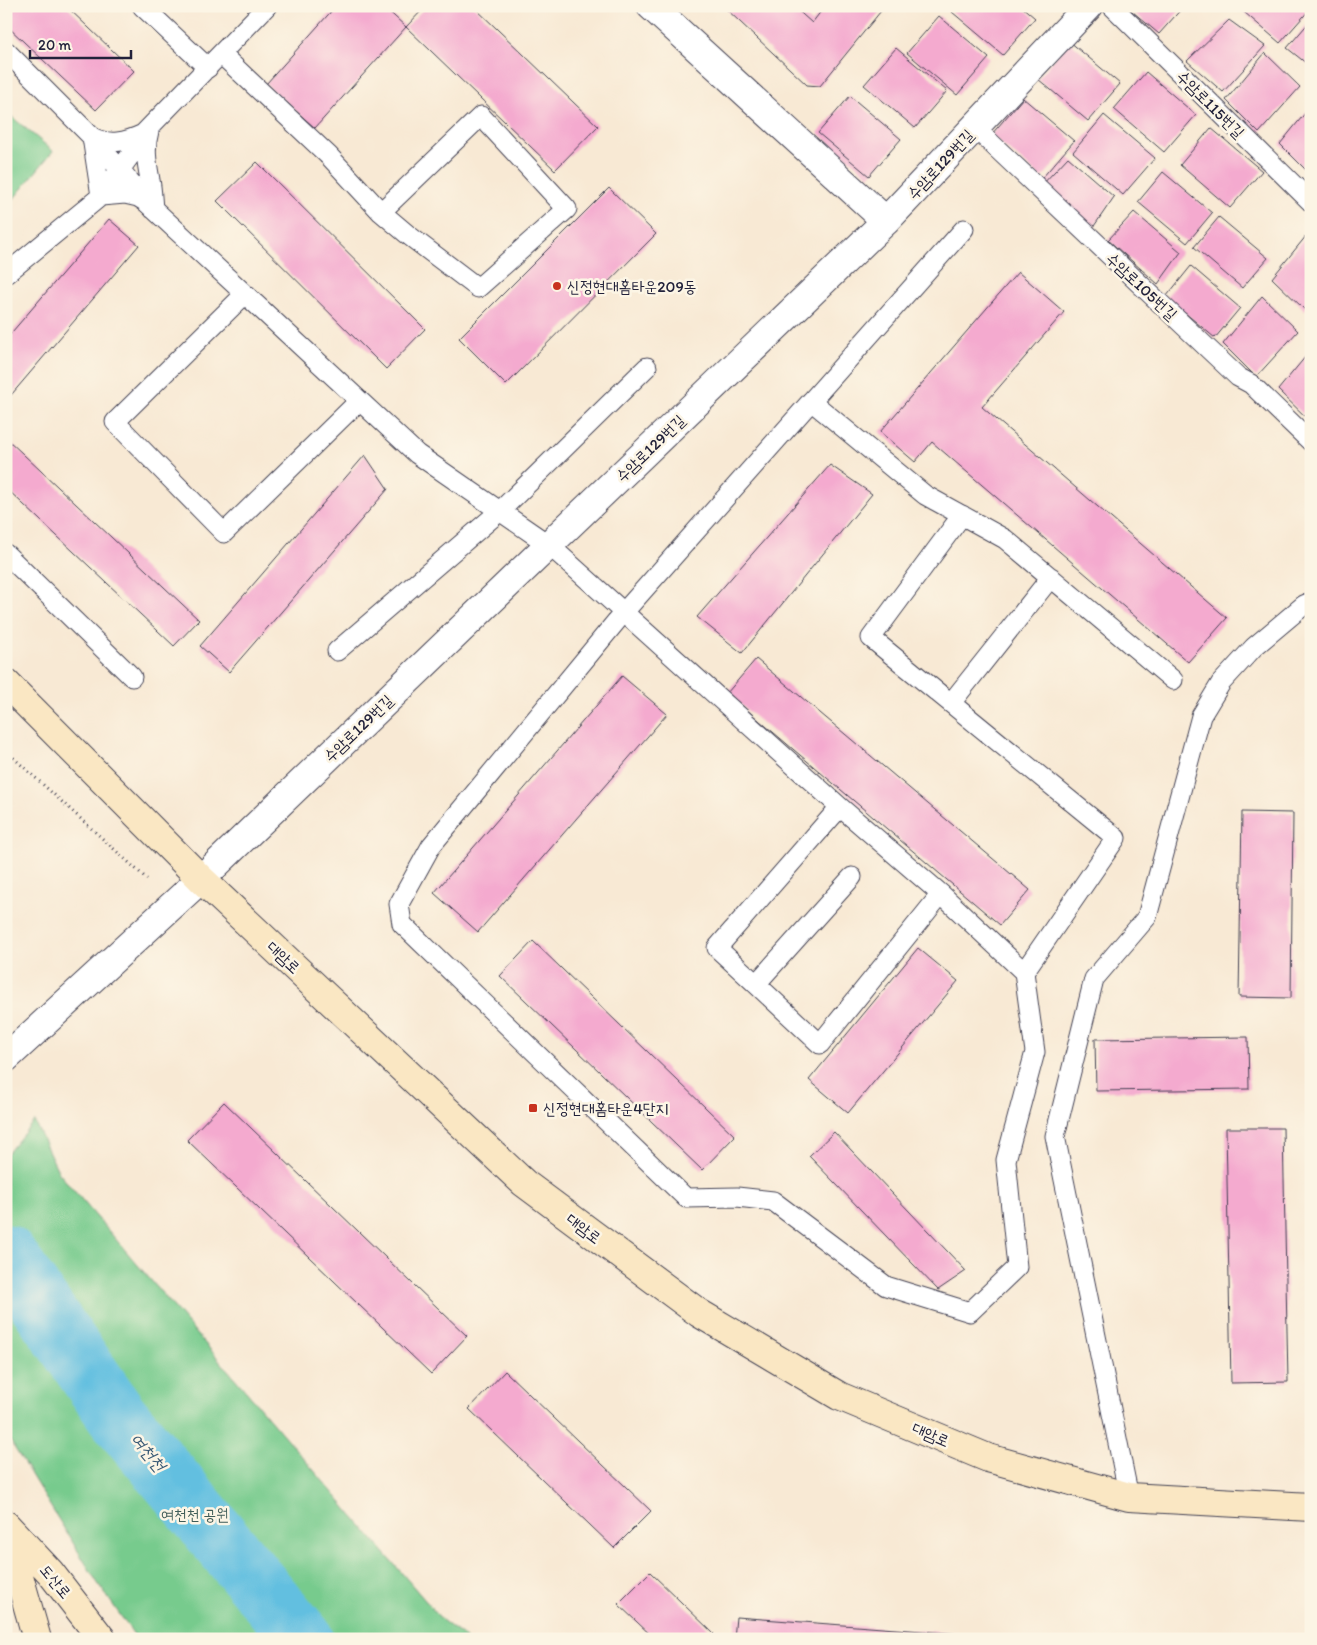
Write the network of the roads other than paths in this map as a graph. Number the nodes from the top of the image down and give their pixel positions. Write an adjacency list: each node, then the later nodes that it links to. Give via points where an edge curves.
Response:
1 (142, 6): 8 (lane)
2 (266, 6): 7 (lane)
3 (650, 6): 17 (street)
4 (1089, 6): 9 (street, 수암로129번길)
5 (1112, 6): 14 (lane, 수암로115번길)
6 (6, 51): 11 (lane)
7 (221, 54): 8 (lane); 16 (lane, via 329,156)
8 (208, 68): 10 (lane)
9 (974, 127): 17 (street, 수암로129번길); 24 (lane, 수암로105번길)
10 (150, 128): 11 (lane, via 122,142 100,141); 12 (lane); 15 (lane, via 146,144)
11 (92, 137): 12 (lane); 13 (lane)
12 (120, 169): 13 (lane); 15 (lane)
13 (100, 196): 15 (lane, via 131,194); 19 (lane)
14 (1311, 202)
15 (154, 209): 20 (lane)
16 (381, 212): 16 (lane, via 478,288 567,209 481,116)
17 (886, 221): 27 (street, 수암로129번길)
18 (964, 230): 23 (lane)
19 (6, 274)
20 (245, 294): 22 (lane); 22 (lane, via 115,422 224,533)
21 (647, 367): 25 (lane)
22 (359, 401): 25 (lane, via 417,454)
23 (811, 401): 26 (lane, via 925,495); 31 (lane)
24 (1311, 442)
25 (500, 511): 27 (lane); 32 (lane)
26 (962, 515): 29 (lane, via 1005,538); 36 (lane, via 871,638)
27 (549, 545): 31 (lane); 39 (street, 수암로129번길)
28 (6, 554): 33 (lane)
29 (1051, 577): 34 (lane); 36 (lane)
30 (1311, 602): 44 (lane, via 1254,647 1221,683 1201,716 1147,917 1094,979 1055,1136)
31 (624, 612): 37 (lane); 41 (lane, via 431,846 399,904 402,924 686,1198 736,1196 773,1202 886,1286 970,1312 1017,1268 1006,1160 1035,1052)
32 (337, 651)
33 (132, 677)
34 (1173, 680)
35 (6, 683): 39 (street, 대암로)
36 (951, 703): 41 (lane, via 1116,838)
37 (840, 807): 40 (lane); 42 (lane, via 717,948)
38 (852, 877): 42 (lane)
39 (202, 879): 43 (street, 수암로129번길); 44 (street, 대암로, via 524,1183 699,1313 848,1400 988,1458)
40 (941, 894): 41 (lane); 42 (lane, via 820,1044)
41 (1024, 972)
42 (756, 984)
43 (16, 1049)
44 (1129, 1497): 45 (street, 대암로)
45 (1311, 1507)
46 (6, 1525): 48 (street, 도산로, via 50,1572)
47 (6, 1530): 49 (street)
48 (90, 1632)
49 (37, 1639)

